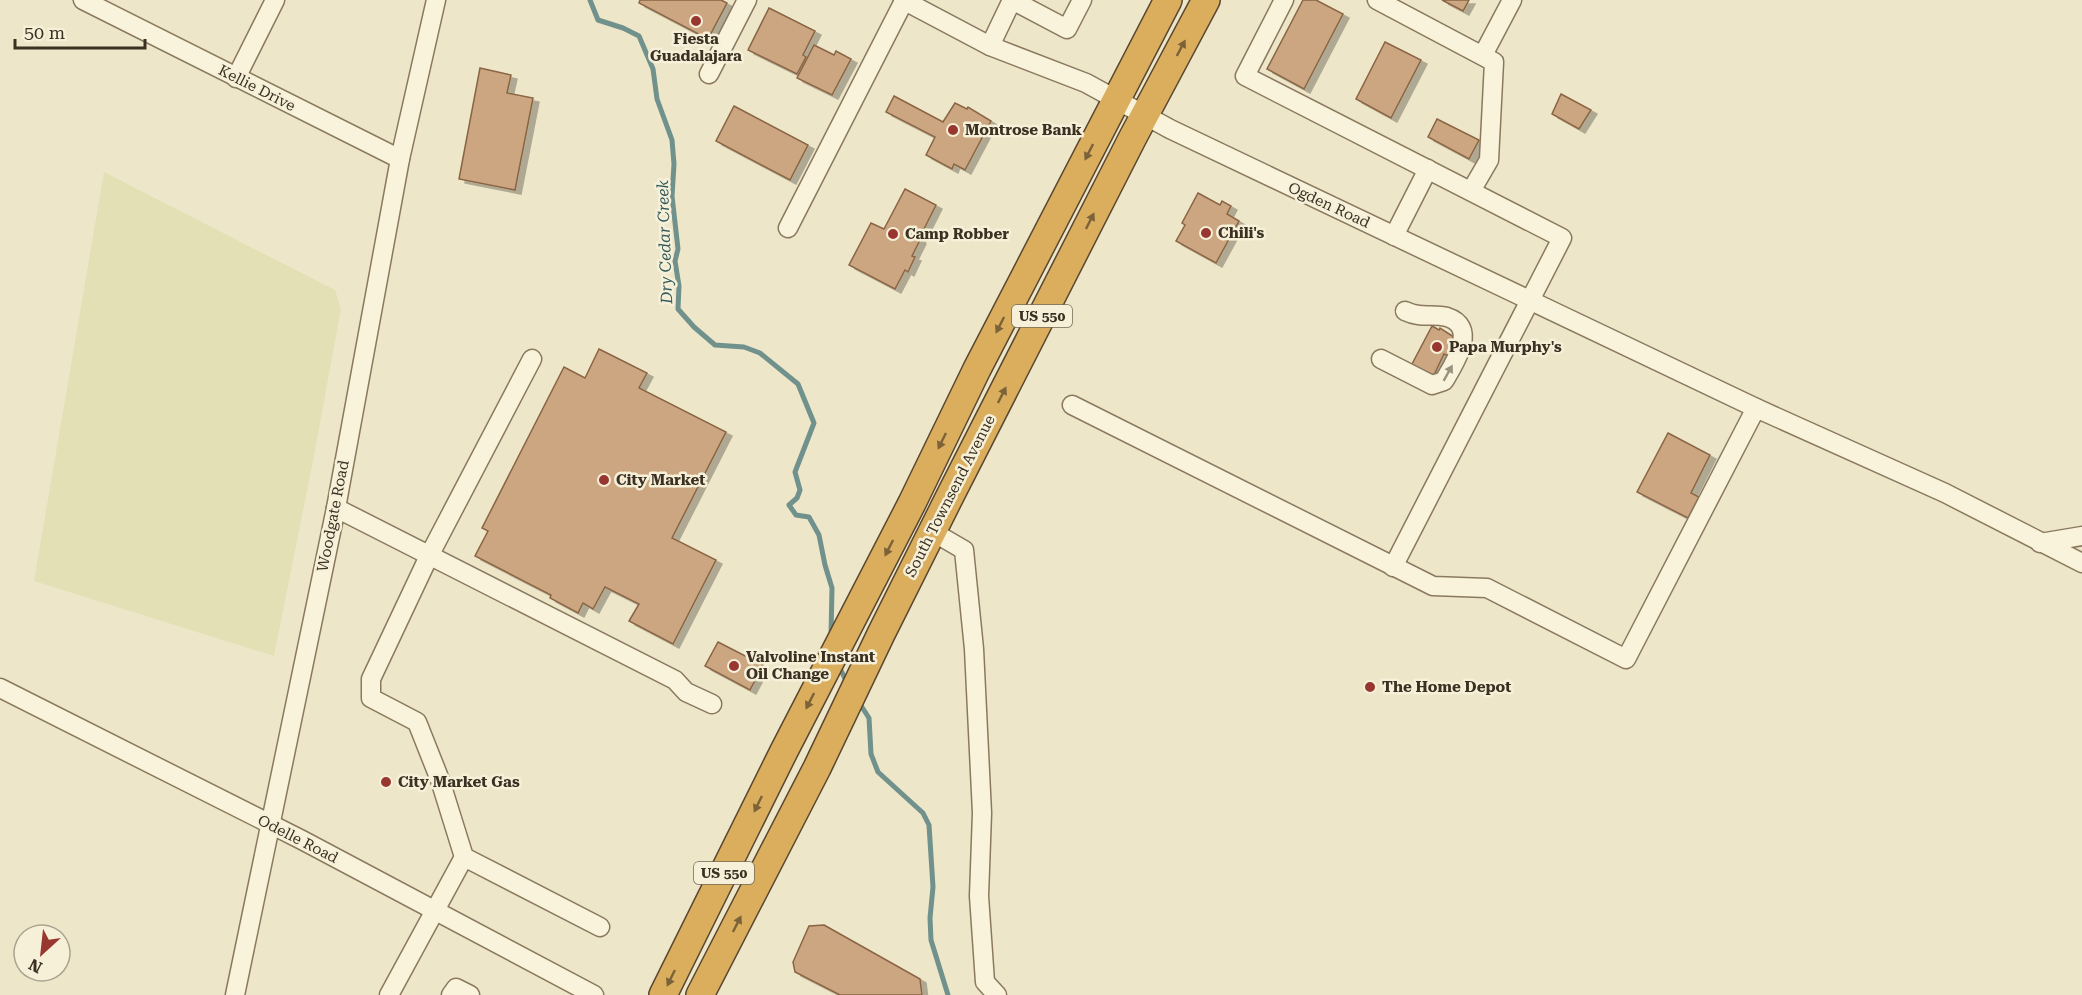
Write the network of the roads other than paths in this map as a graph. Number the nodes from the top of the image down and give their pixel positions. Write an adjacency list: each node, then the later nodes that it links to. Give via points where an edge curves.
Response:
1 (83, 0): 18 (street, Kellie Drive)
2 (275, 0): 18 (street)
3 (427, 0): 14 (street, Woodgate Road)
4 (436, 0): 14 (street, Woodgate Road)
5 (747, 0): 17 (street)
6 (903, 0): 15 (street, Ogden Road); 24 (street)
7 (1012, 0): 8 (street, via 1067,29); 15 (street)
8 (1082, 0)
9 (1206, 0): 20 (highway, South Townsend Avenue / US 550, one-way to 9)
10 (1284, 0): 22 (street, via 1245,76)
11 (1377, 0): 16 (street)
12 (1512, 0): 16 (street)
13 (1163, 2): 19 (highway, South Townsend Avenue / US 550)
14 (427, 37): 21 (street, Woodgate Road)
15 (990, 46): 19 (street, Ogden Road, via 1086,83)
16 (1483, 55): 23 (street, via 1494,62 1489,160)
17 (709, 74)
18 (236, 78): 21 (street, Kellie Drive)
19 (1117, 100): 20 (street, Ogden Road); 50 (highway, South Townsend Avenue / US 550, one-way to 50, via 977,369)
20 (1145, 114): 25 (street, Ogden Road); 33 (highway, South Townsend Avenue / US 550, one-way to 20)
21 (400, 159): 32 (street, Woodgate Road)
22 (1428, 169): 23 (street); 25 (street)
23 (1471, 191): 26 (street, via 1562,238)
24 (788, 228)
25 (1394, 236): 26 (street, Ogden Road)
26 (1530, 300): 31 (street, Ogden Road); 38 (street)
27 (1406, 311): 29 (street, one-way to 27, via 1432,385 1444,381 1452,367 1463,343 1463,332 1457,323 1447,317 1417,316)
28 (532, 359): 36 (street)
29 (1381, 360)
30 (1072, 405): 38 (street)
31 (1756, 408): 35 (street, Ogden Road, via 1945,493); 38 (street, via 1626,659 1487,588 1433,586)
32 (336, 508): 36 (street); 41 (street, Woodgate Road)
33 (933, 532): 51 (highway, South Townsend Avenue / US 550, one-way to 33); 52 (street, via 964,550 982,813 979,896 985,982)
34 (2082, 536): 35 (street)
35 (2040, 543): 37 (street, Ogden Road)
36 (429, 556): 40 (street, via 675,680 686,692); 42 (street, via 371,679 371,698 417,722)
37 (2082, 564)
38 (1393, 567)
39 (0, 688): 41 (street, Odelle Road)
40 (712, 704)
41 (271, 825): 43 (street, Odelle Road); 46 (street, Woodgate Road)
42 (464, 857): 43 (street); 44 (street)
43 (436, 911): 45 (street); 49 (street, Odelle Road)
44 (600, 927)
45 (396, 992)
46 (235, 995)
47 (451, 995): 48 (street, via 456,988)
48 (470, 995)
49 (594, 995)
50 (663, 995)
51 (700, 995)
52 (997, 995)

